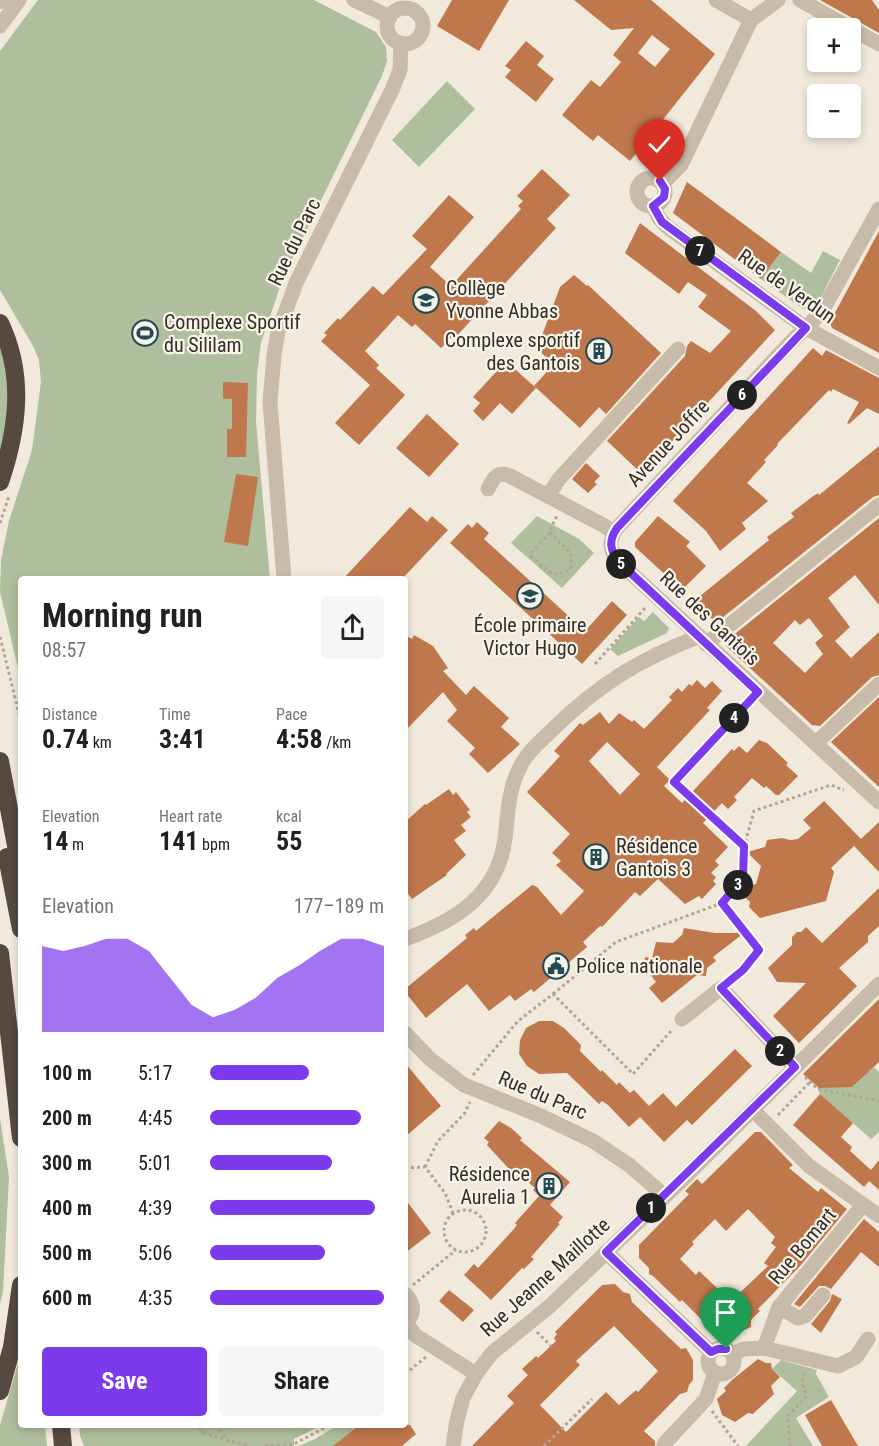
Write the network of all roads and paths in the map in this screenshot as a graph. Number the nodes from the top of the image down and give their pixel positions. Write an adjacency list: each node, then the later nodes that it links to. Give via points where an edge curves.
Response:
1 (19, 0): 9 (street)
2 (354, 0): 7 (street)
3 (716, 0): 8 (street)
4 (778, 0): 8 (street)
5 (800, 0): 11 (street)
6 (419, 6): 7 (street, via 398,9); 10 (street, via 421,33 413,42)
7 (390, 17): 10 (street, via 388,33)
8 (751, 20): 12 (street, via 679,169)
9 (0, 26)
10 (401, 43): 26 (street, Rue du Parc, via 400,70 393,90 296,283 278,332 270,402)
11 (879, 44)
12 (663, 183): 13 (street, via 664,197); 13 (street, via 651,178 639,184 641,201)
13 (653, 206): 16 (street, Rue de Verdun, via 666,226)
14 (879, 209): 16 (street, Avenue Joffre, via 826,306)
15 (0, 323): 19 (highway, via 12,351 16,388 14,431)
16 (806, 328): 18 (street, Rue de Verdun); 25 (street, Avenue Joffre)
17 (678, 349): 21 (street, via 555,483)
18 (879, 368)
19 (0, 482)
20 (488, 489): 21 (street, via 495,477 502,474)
21 (548, 496): 22 (street)
22 (564, 504): 24 (path); 25 (street)
23 (879, 505): 29 (street)
24 (550, 532): 24 (path, via 531,556 552,574 565,573 571,567 571,554)
25 (614, 532): 27 (street, Rue des Gantois, via 610,546 613,554)
26 (284, 576)
27 (656, 596): 29 (street, Rue des Gantois); 30 (path)
28 (0, 637): 33 (path)
29 (702, 641): 32 (street, Rue des Gantois); 43 (street, via 645,660 609,680 536,746 515,778 501,856 490,884 453,919)
30 (595, 664)
31 (879, 684): 34 (street)
32 (758, 692): 34 (street, Rue des Gantois); 39 (path, via 674,782)
33 (18, 710)
34 (816, 743): 37 (street, Rue des Gantois)
35 (0, 761): 40 (highway)
36 (850, 793): 39 (path, via 831,785 754,811)
37 (879, 802)
38 (0, 824): 42 (highway)
39 (744, 846): 41 (path, via 743,879)
40 (18, 856)
41 (722, 903): 46 (path, via 759,950); 47 (path, via 616,942)
42 (18, 914)
43 (408, 938)
44 (0, 953): 55 (highway)
45 (879, 984): 50 (street, Rue Jeanne Maillotte)
46 (721, 988): 48 (street); 50 (street)
47 (553, 994): 48 (path, via 633,1074); 52 (path, via 518,1021)
48 (682, 1019)
49 (408, 1036): 52 (street, Rue du Parc, via 430,1059)
50 (795, 1067): 56 (street, Rue Jeanne Maillotte)
51 (810, 1082): 56 (path, via 777,1115 771,1109)
52 (469, 1087): 57 (path, via 464,1114 438,1141); 59 (street, Rue du Parc, via 593,1141 629,1165)
53 (818, 1089): 54 (path)
54 (879, 1101)
55 (18, 1112)
56 (757, 1114): 59 (street, Rue Jeanne Maillotte); 60 (street, via 809,1166)
57 (425, 1167): 58 (path); 61 (path, via 445,1193)
58 (408, 1168)
59 (664, 1196): 64 (street, Rue Jeanne Maillotte)
60 (863, 1205): 62 (street); 69 (street, Rue Bomart)
61 (453, 1213): 63 (path, via 444,1231 448,1244); 63 (path, via 473,1211 486,1227 480,1246 468,1252)
62 (879, 1216)
63 (456, 1250): 65 (path)
64 (606, 1252): 75 (street); 80 (street, Rue Jeanne Maillotte, via 540,1316 500,1344)
65 (408, 1290)
66 (823, 1295): 69 (street, via 805,1316 798,1318)
67 (408, 1297): 70 (street, via 413,1308)
68 (18, 1306): 81 (highway)
69 (779, 1306): 73 (street, Rue Bomart)
70 (408, 1321)
71 (408, 1326): 74 (street, via 414,1335)
72 (868, 1339): 77 (street, via 856,1357 842,1365)
73 (764, 1348): 76 (street); 77 (street)
74 (437, 1349): 78 (path); 80 (street)
75 (711, 1352): 76 (street, via 722,1348); 79 (street, via 708,1364)
76 (732, 1354): 79 (street, via 731,1370)
77 (807, 1357): 94 (path, via 802,1378 806,1397 788,1416)
78 (408, 1372)
79 (715, 1373): 83 (street)
80 (476, 1374): 91 (street, Rue Jeanne Maillotte, via 458,1412)
81 (0, 1391)
82 (592, 1398): 92 (path)
83 (704, 1402): 88 (street); 93 (path)
84 (198, 1428): 87 (path)
85 (218, 1428): 87 (path)
86 (324, 1428): 90 (path, via 294,1444)
87 (228, 1441): 89 (path)
88 (664, 1444)
89 (249, 1446)
90 (265, 1446)
91 (453, 1446)
92 (544, 1446)
93 (738, 1446)
94 (790, 1446)

